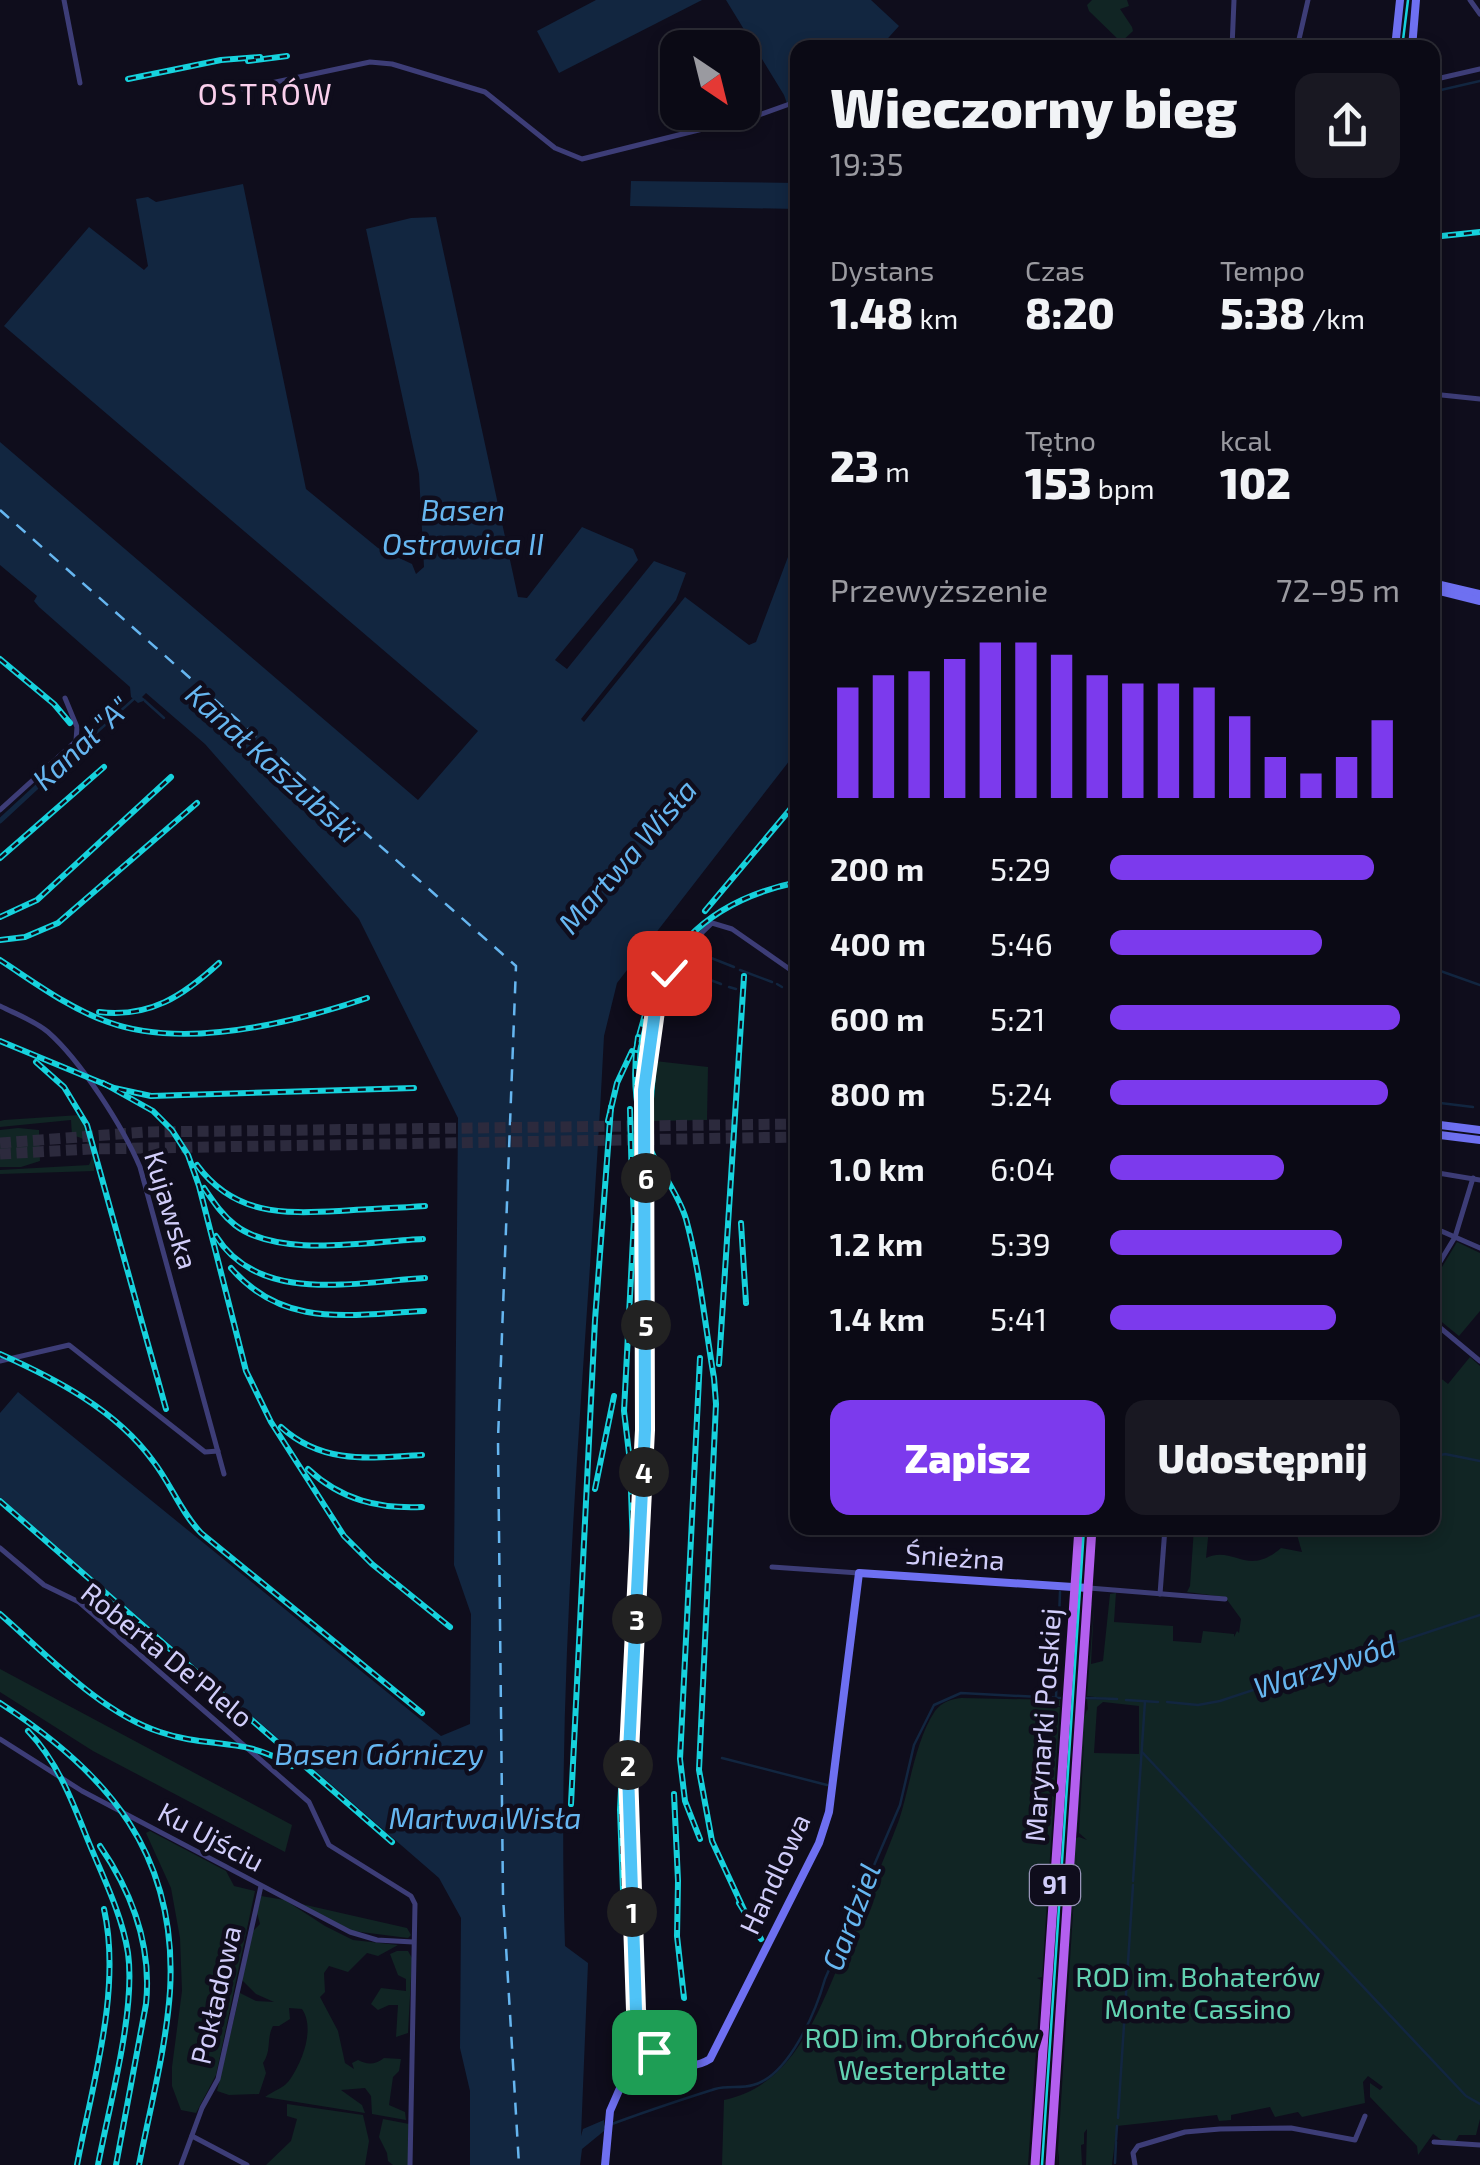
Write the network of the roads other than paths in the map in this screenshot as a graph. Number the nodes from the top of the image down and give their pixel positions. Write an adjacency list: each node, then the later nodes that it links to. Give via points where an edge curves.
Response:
1 (64, 0): 14 (street)
2 (1234, 0): 8 (street)
3 (1308, 0): 9 (street)
4 (1400, 0): 10 (street)
5 (1416, 0): 11 (street)
6 (1470, 0): 7 (street)
7 (1480, 14)
8 (1232, 40)
9 (1299, 40)
10 (1396, 40)
11 (1413, 40)
12 (1480, 69): 13 (street)
13 (1440, 78)
14 (80, 83)
15 (242, 89): 16 (street, via 370,62 392,64 484,92 548,143 582,159)
16 (790, 104)
17 (1440, 395): 18 (street)
18 (1480, 399)
19 (1440, 588): 20 (street)
20 (1479, 597)
21 (65, 698): 22 (street, via 76,741)
22 (0, 810)
23 (790, 971): 52 (street, via 714,923 669,973 655,1011 644,1090 645,1430 628,1772)
24 (0, 1006): 37 (street, Kujawska, via 47,1032 130,1143)
25 (1440, 1126): 27 (street)
26 (1440, 1134): 27 (street)
27 (1476, 1134)
28 (1440, 1173): 29 (street)
29 (1476, 1179): 31 (street)
30 (1440, 1230): 31 (street)
31 (1455, 1237): 32 (street); 33 (street)
32 (1480, 1248)
33 (1440, 1262)
34 (1440, 1328): 36 (street)
35 (0, 1361): 37 (street, via 68,1345 206,1452)
36 (1480, 1361)
37 (218, 1451): 38 (street, Kujawska)
38 (224, 1474)
39 (1079, 1535): 45 (main road, Marynarki Polskiej / 91)
40 (1092, 1535): 46 (main road, Marynarki Polskiej / 91)
41 (1164, 1535): 47 (street)
42 (0, 1548): 51 (street, Roberta De'Plelo, via 44,1585 79,1602 310,1802 328,1845 410,1895)
43 (772, 1567): 44 (street, Śnieżna)
44 (858, 1573): 45 (street, Śnieżna); 52 (street, Handlowa, via 827,1823 707,2062 672,2063)
45 (1075, 1587): 46 (street, Śnieżna); 61 (main road, Marynarki Polskiej / 91)
46 (1088, 1588): 47 (street); 62 (main road, Marynarki Polskiej / 91)
47 (1160, 1594): 48 (street)
48 (1226, 1599)
49 (0, 1739): 50 (street, Ku Ujściu, via 82,1792)
50 (261, 1886): 51 (street, Ku Ujściu, via 364,1938); 54 (street, Pokładowa, via 218,2079)
51 (414, 1942): 59 (street, Roberta De'Plelo)
52 (641, 2040): 60 (street, via 609,2118)
53 (1364, 2116): 63 (street, via 1355,2140 1291,2128 1192,2131 1138,2146)
54 (192, 2136): 57 (street, Pokładowa); 58 (street)
55 (1434, 2142): 56 (street)
56 (1480, 2144)
57 (181, 2165)
58 (247, 2165)
59 (410, 2165)
60 (606, 2165)
61 (1035, 2165)
62 (1050, 2165)
63 (1136, 2165)

